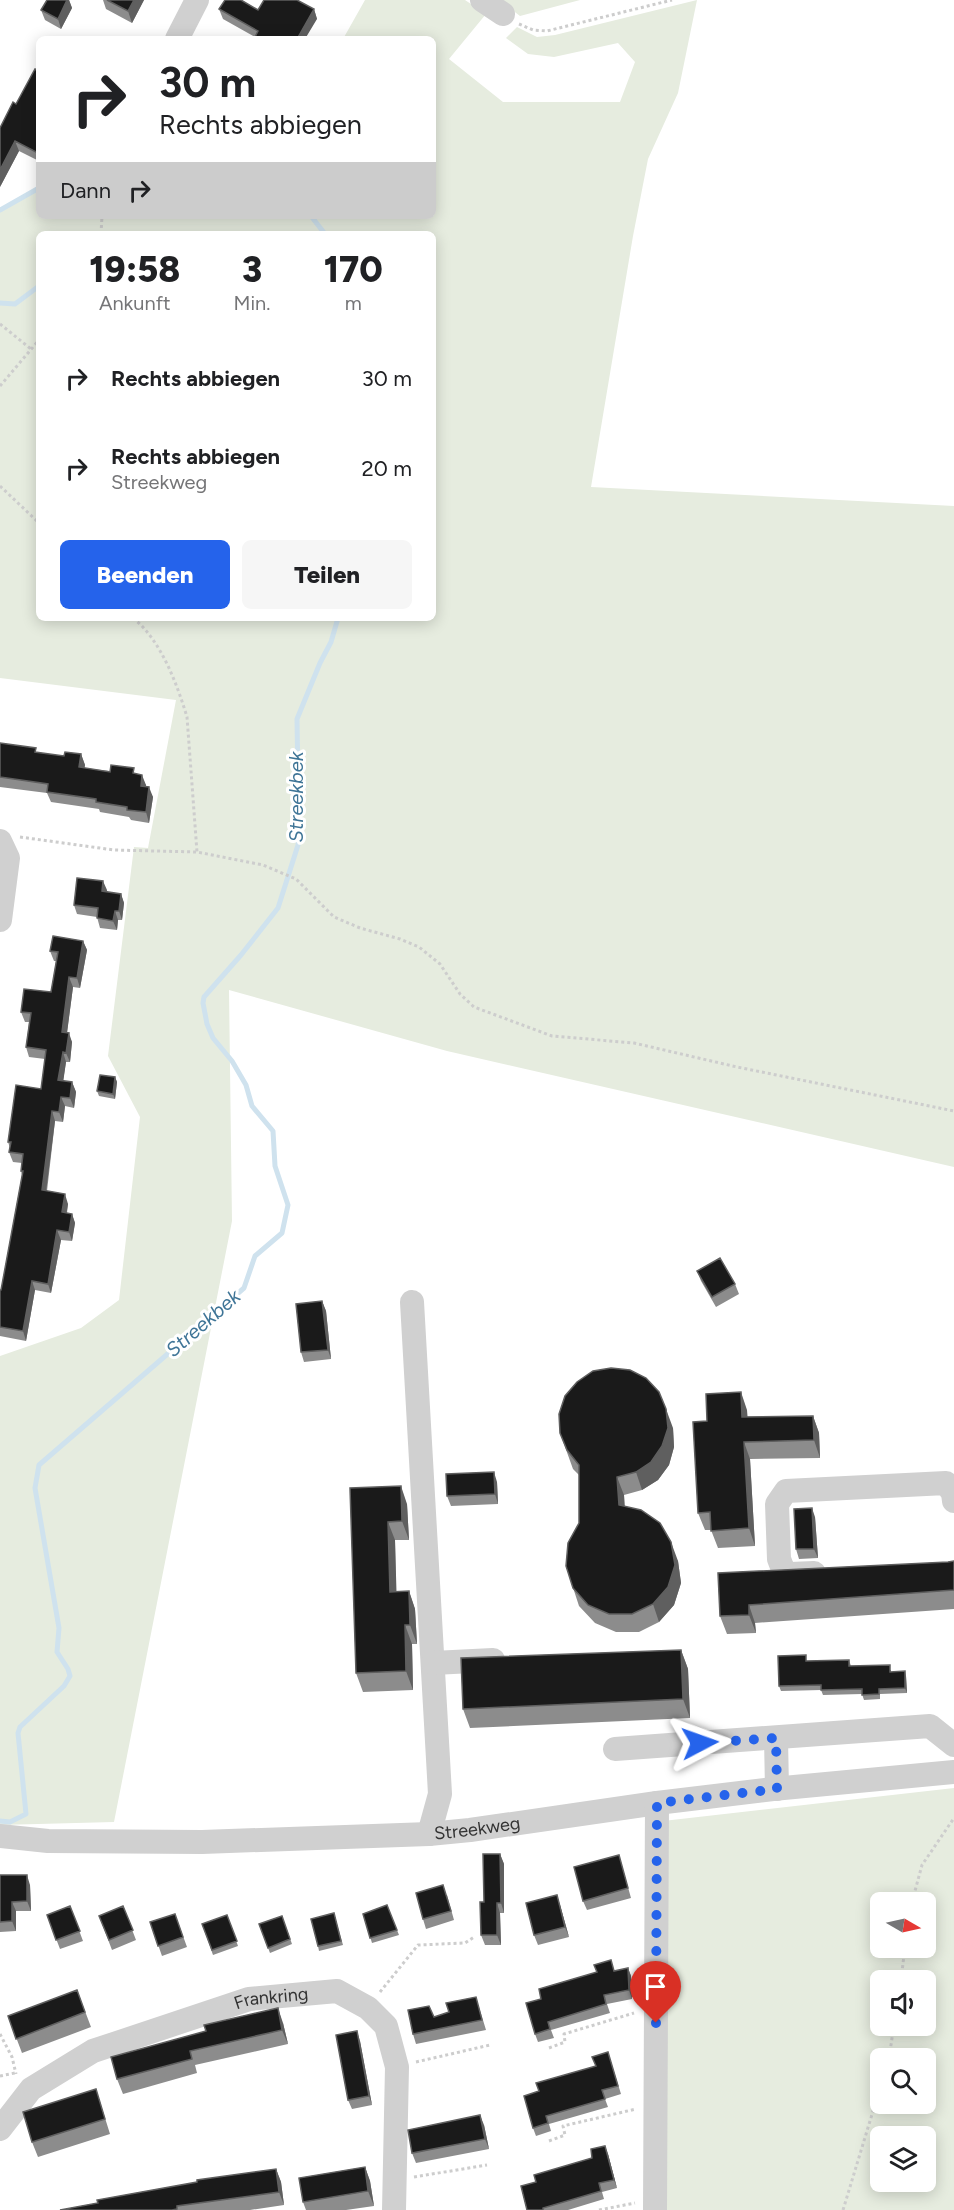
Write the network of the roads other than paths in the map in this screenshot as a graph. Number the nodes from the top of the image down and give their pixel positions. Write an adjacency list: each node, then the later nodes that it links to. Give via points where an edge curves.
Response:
1 (197, 0): 4 (street)
2 (482, 0): 3 (street)
3 (503, 14)
4 (179, 36)
5 (6, 838): 6 (street, via 8,858)
6 (0, 920)
7 (412, 1302): 11 (street)
8 (954, 1501): 9 (street, via 946,1483 786,1491 777,1504 779,1559 784,1572)
9 (834, 1573)
10 (515, 1659): 11 (street)
11 (433, 1663): 18 (street, via 440,1794)
12 (776, 1738): 13 (street, via 930,1726); 14 (street); 16 (street)
13 (954, 1745)
14 (615, 1749)
15 (954, 1772): 16 (street, Streekweg)
16 (777, 1789): 17 (street, Streekweg)
17 (657, 1803): 18 (street, Streekweg); 21 (street)
18 (429, 1834): 19 (street, Streekweg, via 202,1842 48,1841)
19 (0, 1836)
20 (0, 2129): 22 (street, Frankring, via 23,2081 93,2051 249,1999 337,1991 368,2008 386,2026 397,2067)
21 (655, 2204)
22 (394, 2210)

